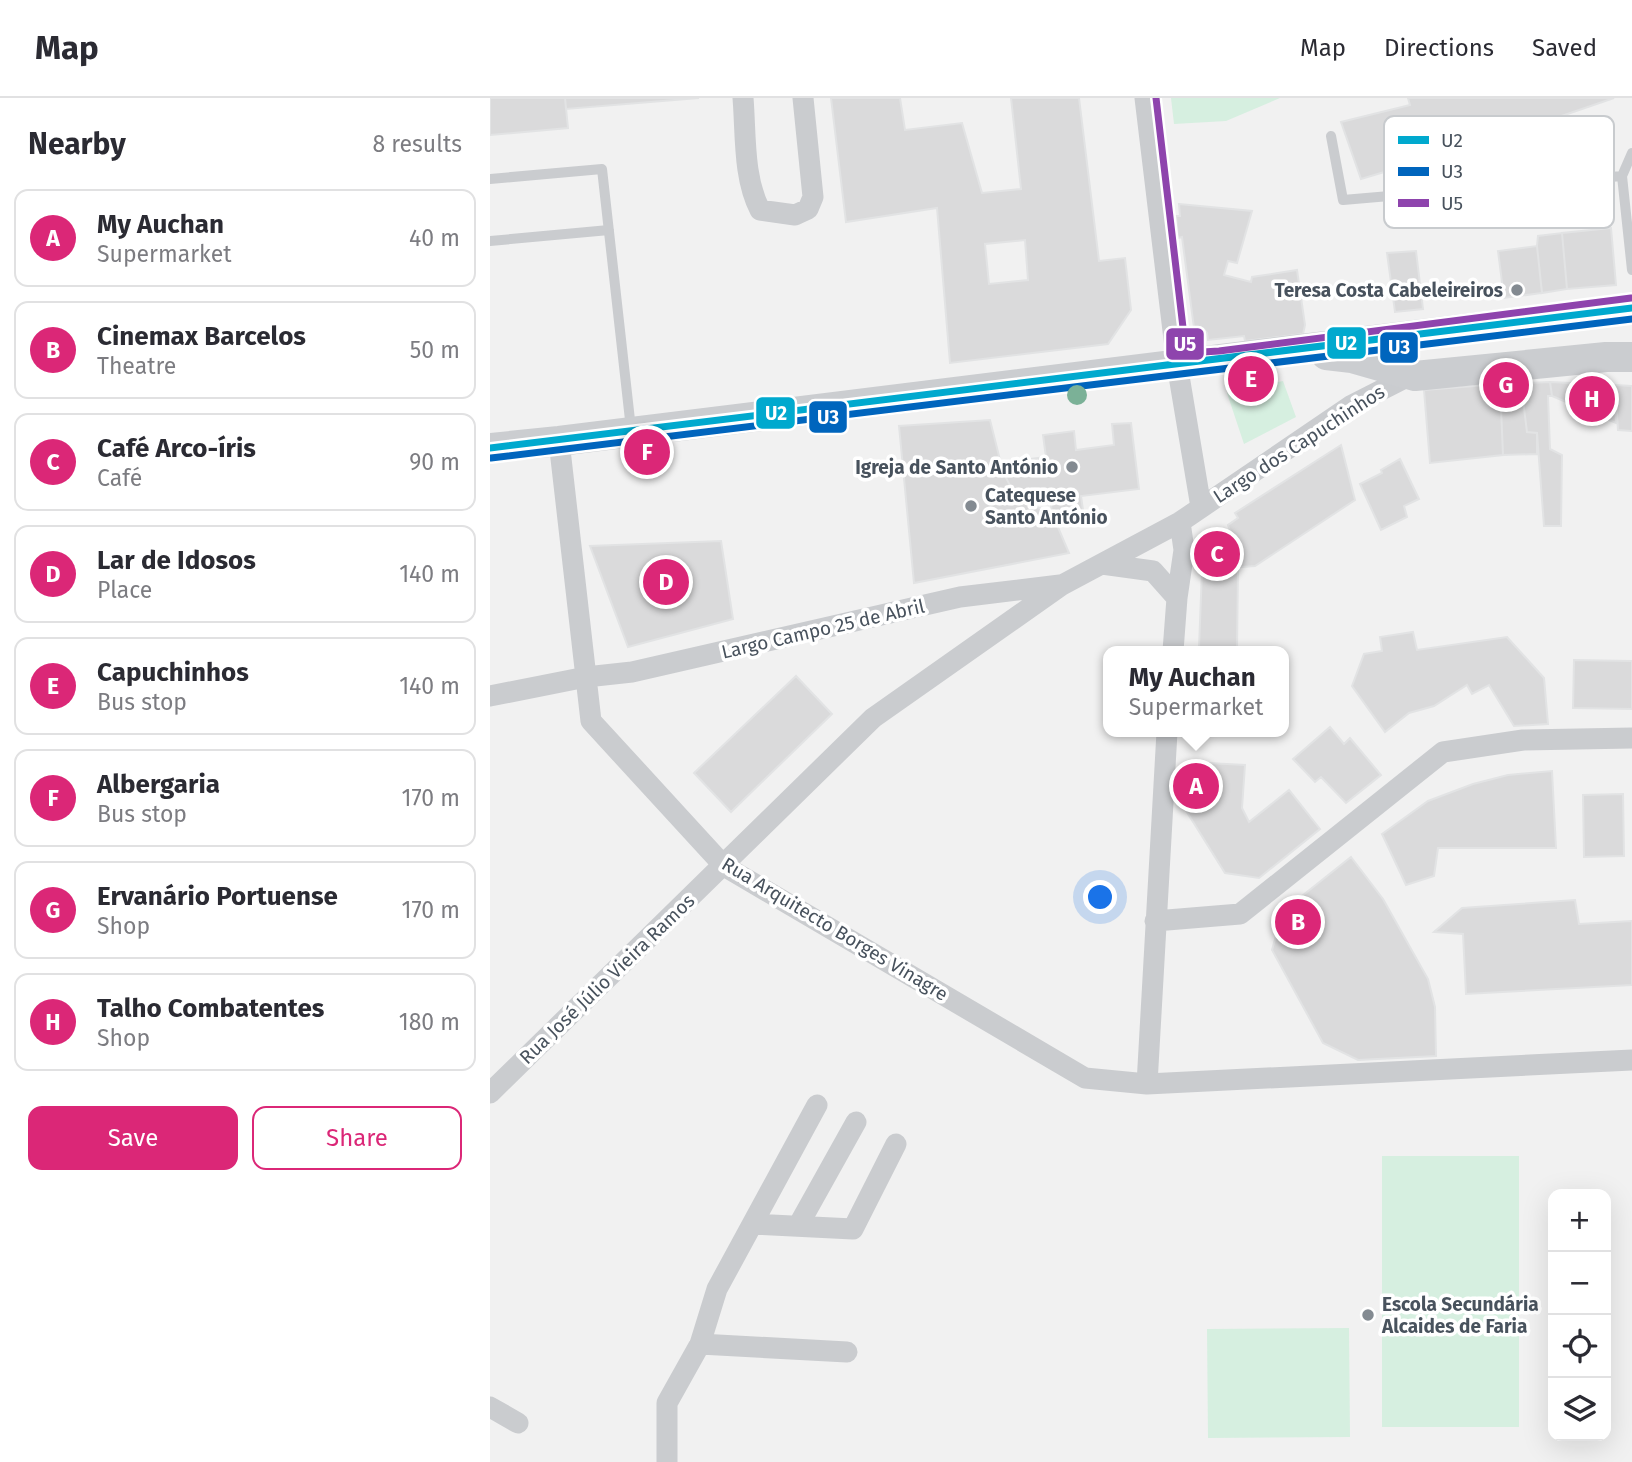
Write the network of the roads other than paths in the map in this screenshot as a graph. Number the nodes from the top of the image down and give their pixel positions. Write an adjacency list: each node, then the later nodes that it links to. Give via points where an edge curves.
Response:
1 (743, 98): 2 (street, via 755,200 760,210 795,215 808,209 813,197)
2 (803, 98)
3 (1144, 98): 17 (street, Largo dos Capuchinhos)
4 (1331, 136): 9 (lane, via 1343,200)
5 (1632, 153): 6 (lane)
6 (1622, 176): 7 (lane); 12 (lane)
7 (1614, 177)
8 (490, 179): 10 (lane, via 601,169)
9 (1384, 196)
10 (608, 230): 11 (lane); 19 (lane)
11 (490, 241)
12 (1632, 270)
13 (1632, 308): 14 (street)
14 (1602, 312): 15 (street); 16 (street, via 1599,337)
15 (1287, 351): 17 (street); 18 (street, via 1352,358)
16 (1619, 357): 18 (street)
17 (1177, 364): 19 (street); 22 (street, Largo dos Capuchinhos)
18 (1415, 376): 22 (street, Largo dos Capuchinhos, via 1352,405)
19 (631, 432): 20 (street)
20 (559, 441): 21 (street); 28 (street, Rua Arquitecto Borges Vinagre)
21 (490, 448)
22 (1201, 507): 23 (street, Largo Campo 25 de Abril)
23 (1180, 522): 24 (street, Largo Campo 25 de Abril); 26 (street, via 1184,550)
24 (1102, 564): 25 (street, Largo Campo 25 de Abril); 26 (street, via 1153,571)
25 (1062, 584): 28 (street, Largo Campo 25 de Abril, via 960,597 632,672); 32 (street, Largo Campo 25 de Abril, via 873,718)
26 (1177, 598): 27 (street)
27 (1173, 646)
28 (586, 677): 29 (street, Largo Campo 25 de Abril); 32 (street, Rua Arquitecto Borges Vinagre, via 591,721)
29 (490, 696)
30 (1167, 737): 33 (street)
31 (1632, 738): 33 (street, via 1523,740 1443,752 1240,914)
32 (724, 866): 35 (street, Rua Arquitecto Borges Vinagre, via 1085,1078); 36 (street, Rua José Júlio Vieira Ramos)
33 (1155, 920): 35 (street)
34 (1632, 1060): 35 (street, Rua Arquitecto Borges Vinagre)
35 (1147, 1084)
36 (490, 1093)
37 (817, 1105): 40 (street)
38 (856, 1122): 41 (street)
39 (896, 1144): 41 (street, via 853,1229)
40 (752, 1224): 41 (street); 42 (street, via 717,1289)
41 (798, 1226)
42 (700, 1344): 43 (street); 46 (street, via 667,1403)
43 (847, 1352)
44 (490, 1407): 45 (street)
45 (518, 1423)
46 (667, 1462)

